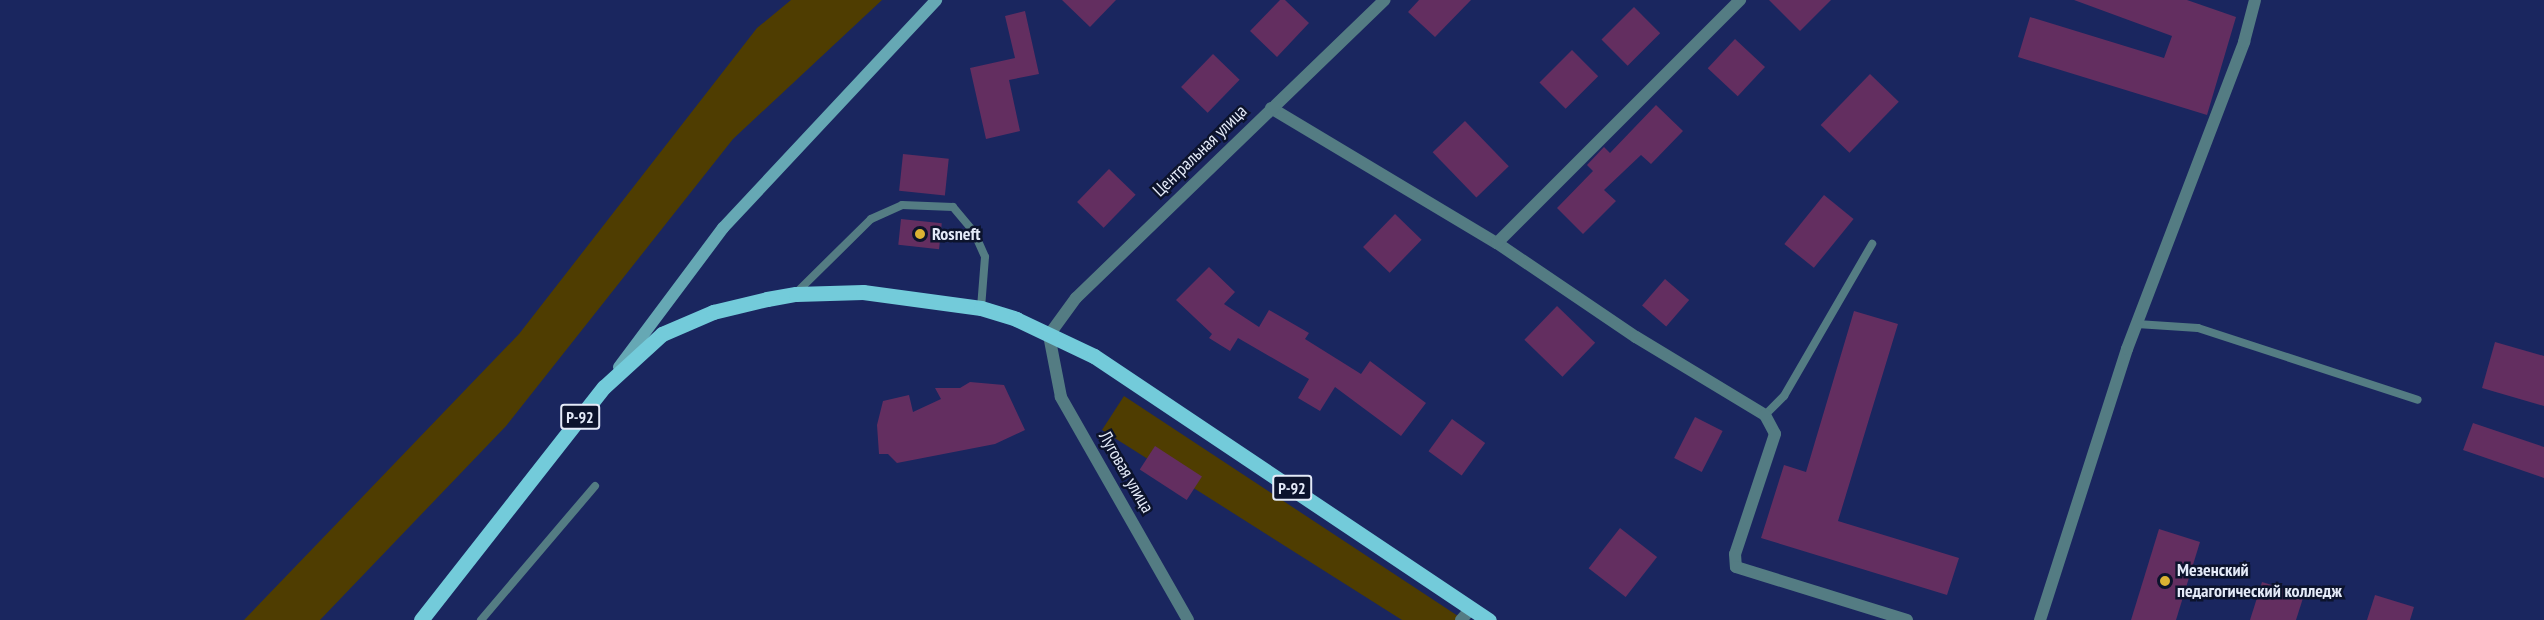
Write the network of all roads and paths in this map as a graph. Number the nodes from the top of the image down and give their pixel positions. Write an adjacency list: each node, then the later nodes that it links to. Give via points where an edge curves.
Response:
1 (936, 0): 12 (street, via 723,228)
2 (1385, 0): 5 (street, Центральная улица)
3 (1740, 0): 6 (street)
4 (2255, 0): 10 (street, via 2244,42)
5 (1271, 108): 6 (street); 11 (street, Центральная улица, via 1076,298)
6 (1497, 243): 14 (street, via 1636,337)
7 (1872, 244): 14 (lane, via 1784,396)
8 (795, 294): 9 (main road, Р-92, via 863,292); 9 (lane, via 871,219 902,205 953,207 974,232 985,257); 12 (main road, Р-92, via 685,321 662,334)
9 (981, 308): 11 (main road, Р-92)
10 (2137, 324): 13 (lane, via 2198,328); 22 (street)
11 (1049, 335): 16 (main road, Р-92, via 1094,356); 19 (street, Луговая улица, via 1061,397)
12 (604, 387): 17 (main road, Р-92)
13 (2418, 400)
14 (1765, 415): 21 (street, via 1775,434 1735,554 1736,567)
15 (595, 486): 18 (lane)
16 (1466, 614): 20 (main road, Р-92)
17 (422, 620)
18 (481, 620)
19 (1188, 620)
20 (1489, 620)
21 (1907, 620)
22 (2040, 620)

